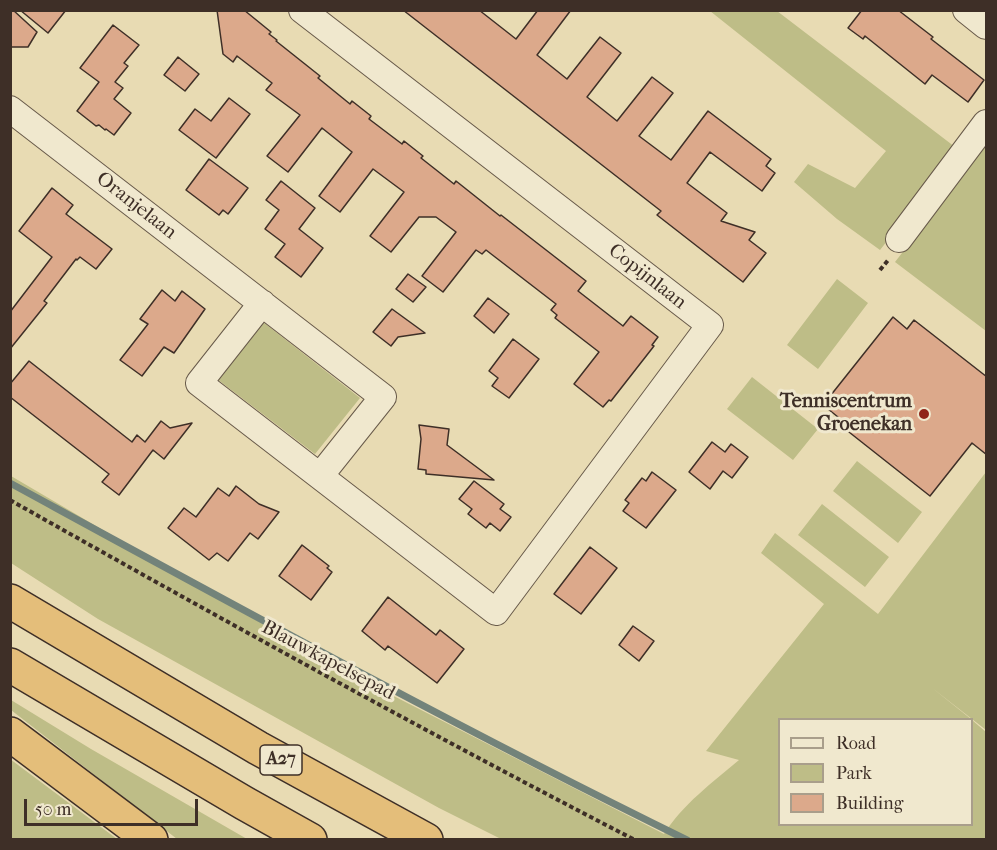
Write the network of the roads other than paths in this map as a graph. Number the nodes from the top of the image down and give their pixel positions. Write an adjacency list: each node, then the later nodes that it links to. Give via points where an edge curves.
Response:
1 (302, 10): 8 (street, Copijnlaan, via 710,326 496,612)
2 (966, 10): 3 (street)
3 (987, 26)
4 (10, 109): 7 (street, Oranjelaan)
5 (987, 123): 6 (street)
6 (898, 240)
7 (262, 303): 8 (street, Oranjelaan, via 382,397); 8 (street, via 199,383)
8 (320, 476)
9 (10, 601): 14 (highway, A27, via 258,748)
10 (10, 665): 13 (highway)
11 (10, 734): 12 (highway)
12 (151, 840)
13 (310, 840)
14 (426, 840)

